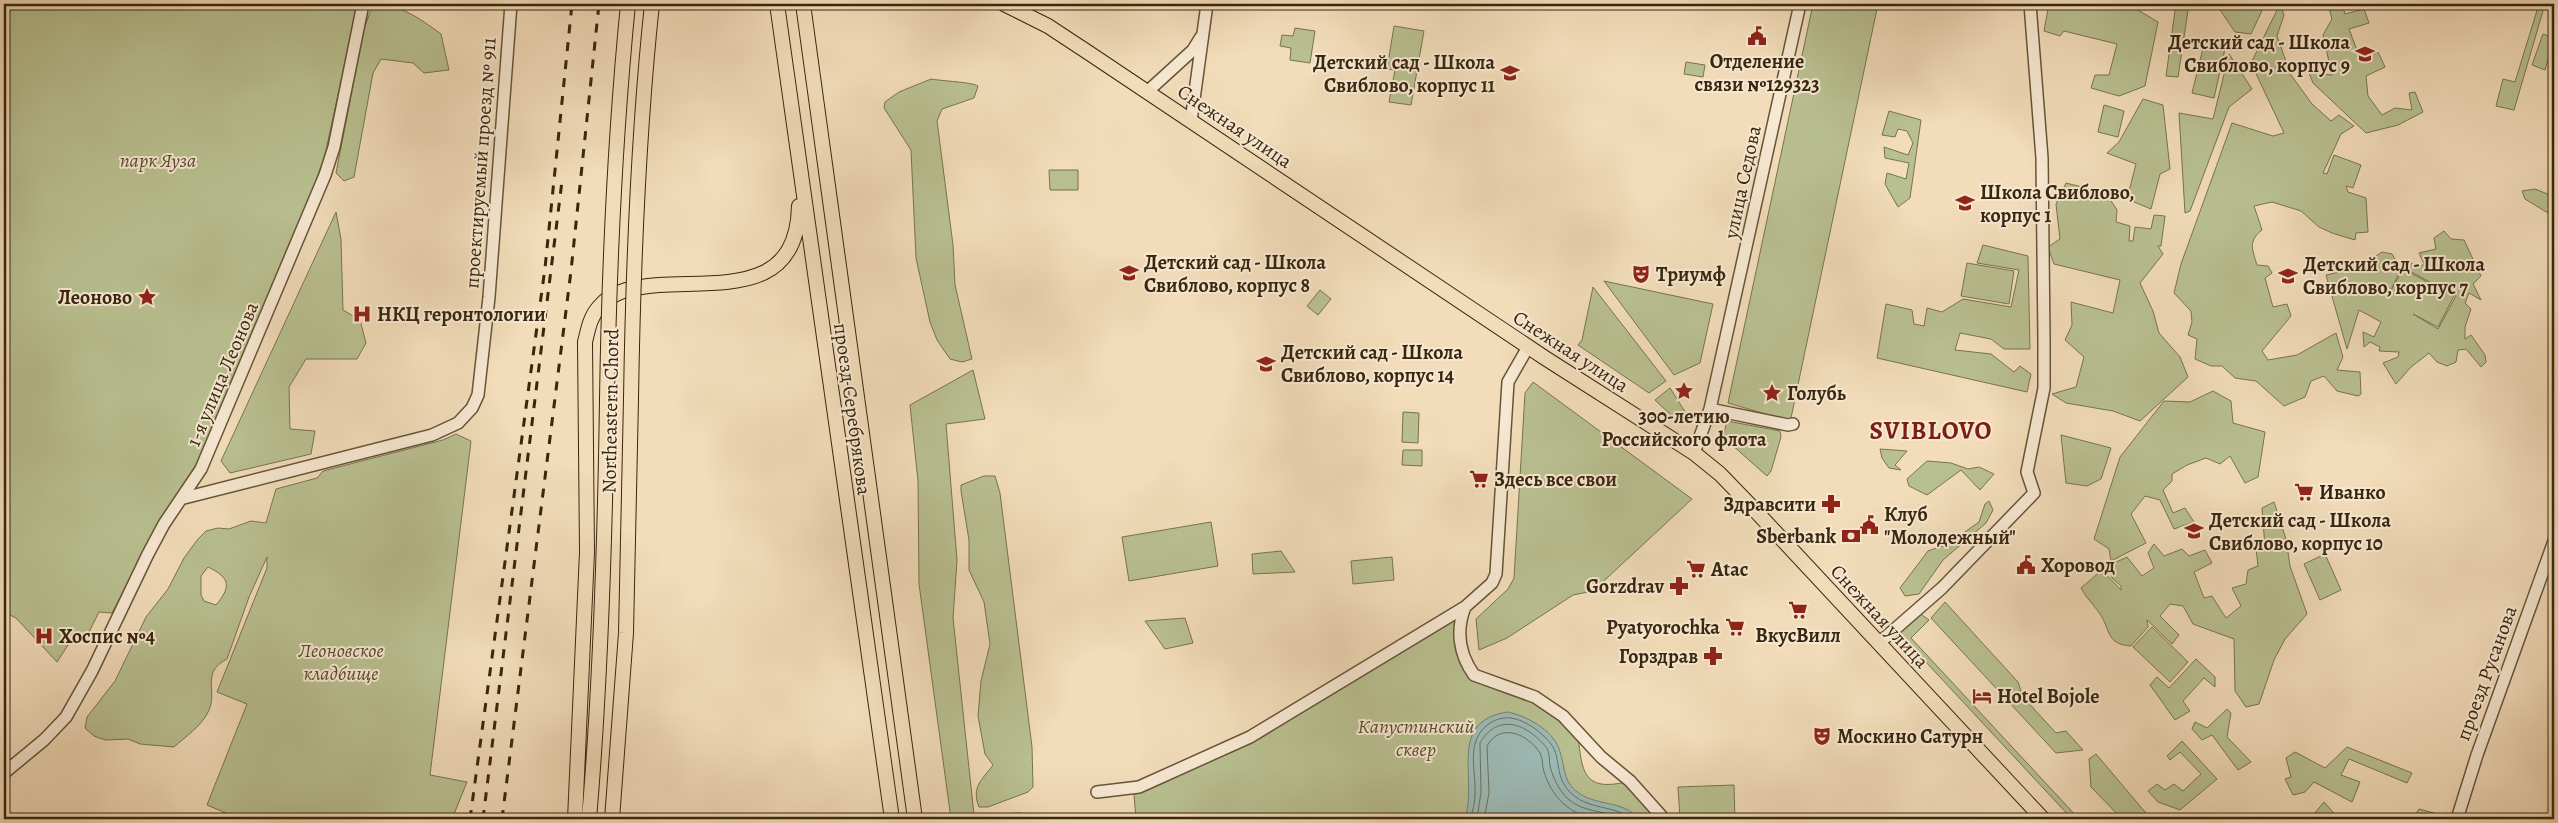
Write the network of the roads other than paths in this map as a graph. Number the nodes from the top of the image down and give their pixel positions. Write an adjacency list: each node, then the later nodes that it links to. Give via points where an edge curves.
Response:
1 (363, 4): 21 (street, 1-я улица Леонова, via 326,175 218,434)
2 (511, 4): 21 (street, проектируемый проезд № 911, via 486,325 480,382 472,408 458,423 432,435)
3 (628, 4): 28 (main road, Northeastern Chord, bridge, via 617,120 608,280 604,589)
4 (652, 4): 29 (main road, Northeastern Chord, bridge, via 634,220 626,633)
5 (803, 4): 13 (main road, проезд Серебрякова)
6 (812, 4): 13 (main road)
7 (1004, 4): 14 (main road, Снежная улица, via 1048,26)
8 (1207, 4): 12 (street)
9 (1800, 4): 18 (street, улица Седова)
10 (2030, 4): 24 (street, via 2042,158 2044,340 2044,388 2027,472 2034,493 1942,588)
11 (776, 6): 16 (main road, проезд Серебрякова)
12 (1202, 35): 14 (street, via 1193,50); 15 (street)
13 (807, 41): 31 (main road, проезд Серебрякова)
14 (1147, 92): 15 (main road, Снежная улица)
15 (1191, 121): 17 (main road, Снежная улица)
16 (800, 172): 27 (main road, via 799,220 788,254 778,265 763,275 741,280 636,287 620,292 599,307 589,324 585,342 586,562); 30 (main road, проезд Серебрякова)
17 (1528, 347): 20 (main road, Снежная улица); 23 (street, via 1508,382 1496,574 1492,583)
18 (1710, 409): 19 (street, via 1788,426); 20 (street, улица Седова)
19 (1793, 424)
20 (1694, 453): 24 (main road, Снежная улица, via 1730,484)
21 (184, 498): 25 (street, 1-я улица Леонова, via 164,524 77,698 52,732)
22 (2554, 541): 34 (street, проезд Русанова)
23 (1465, 607): 26 (street, via 1250,737 1139,787); 32 (street, via 1458,629 1463,653 1474,675 1535,697 1563,716)
24 (1879, 643): 33 (main road, Снежная улица)
25 (4, 773)
26 (1097, 792)
27 (575, 819)
28 (589, 819)
29 (612, 819)
30 (892, 819)
31 (915, 819)
32 (1664, 819)
33 (2043, 819)
34 (2457, 819)

